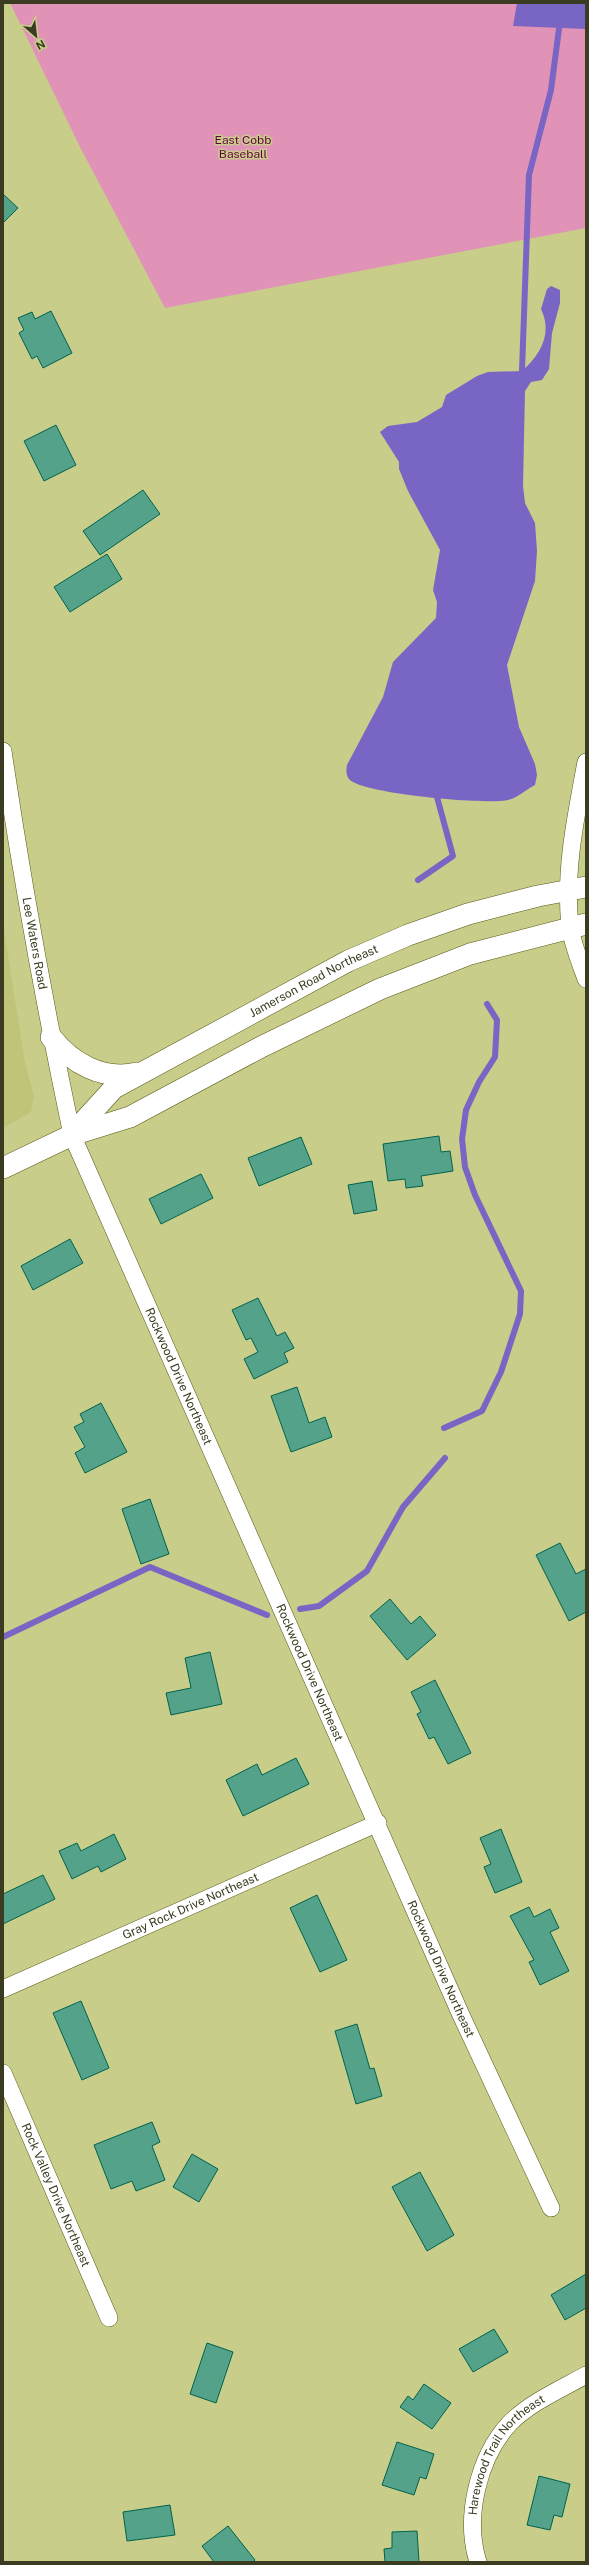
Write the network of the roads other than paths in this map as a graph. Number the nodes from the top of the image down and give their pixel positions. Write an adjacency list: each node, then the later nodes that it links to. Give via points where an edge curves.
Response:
1 (3, 751): 6 (street, Lee Waters Road, via 18,857)
2 (586, 762): 3 (street, via 570,850)
3 (578, 888): 4 (street); 7 (street, Jamerson Road Northeast, via 468,914 408,935 348,962)
4 (578, 925): 5 (street); 8 (street, Jamerson Road Northeast, via 470,954 400,980 268,1044 130,1117)
5 (586, 978)
6 (51, 1037): 7 (street, via 66,1054 95,1070 116,1075); 8 (street, Lee Waters Road)
7 (143, 1072): 8 (street, Jamerson Road Northeast, via 114,1088)
8 (72, 1135): 9 (street, Jamerson Road Northeast); 10 (street, Rockwood Drive Northeast)
9 (3, 1168)
10 (378, 1823): 11 (street, Gray Rock Drive Northeast); 13 (street, Rockwood Drive Northeast, via 461,2015)
11 (3, 1989)
12 (3, 2073): 14 (street, Rock Valley Drive Northeast)
13 (551, 2208)
14 (109, 2318)
15 (586, 2375): 16 (street, Harewood Trail Northeast, via 531,2407 510,2424 497,2442 486,2462 475,2508 473,2531)
16 (478, 2562)

